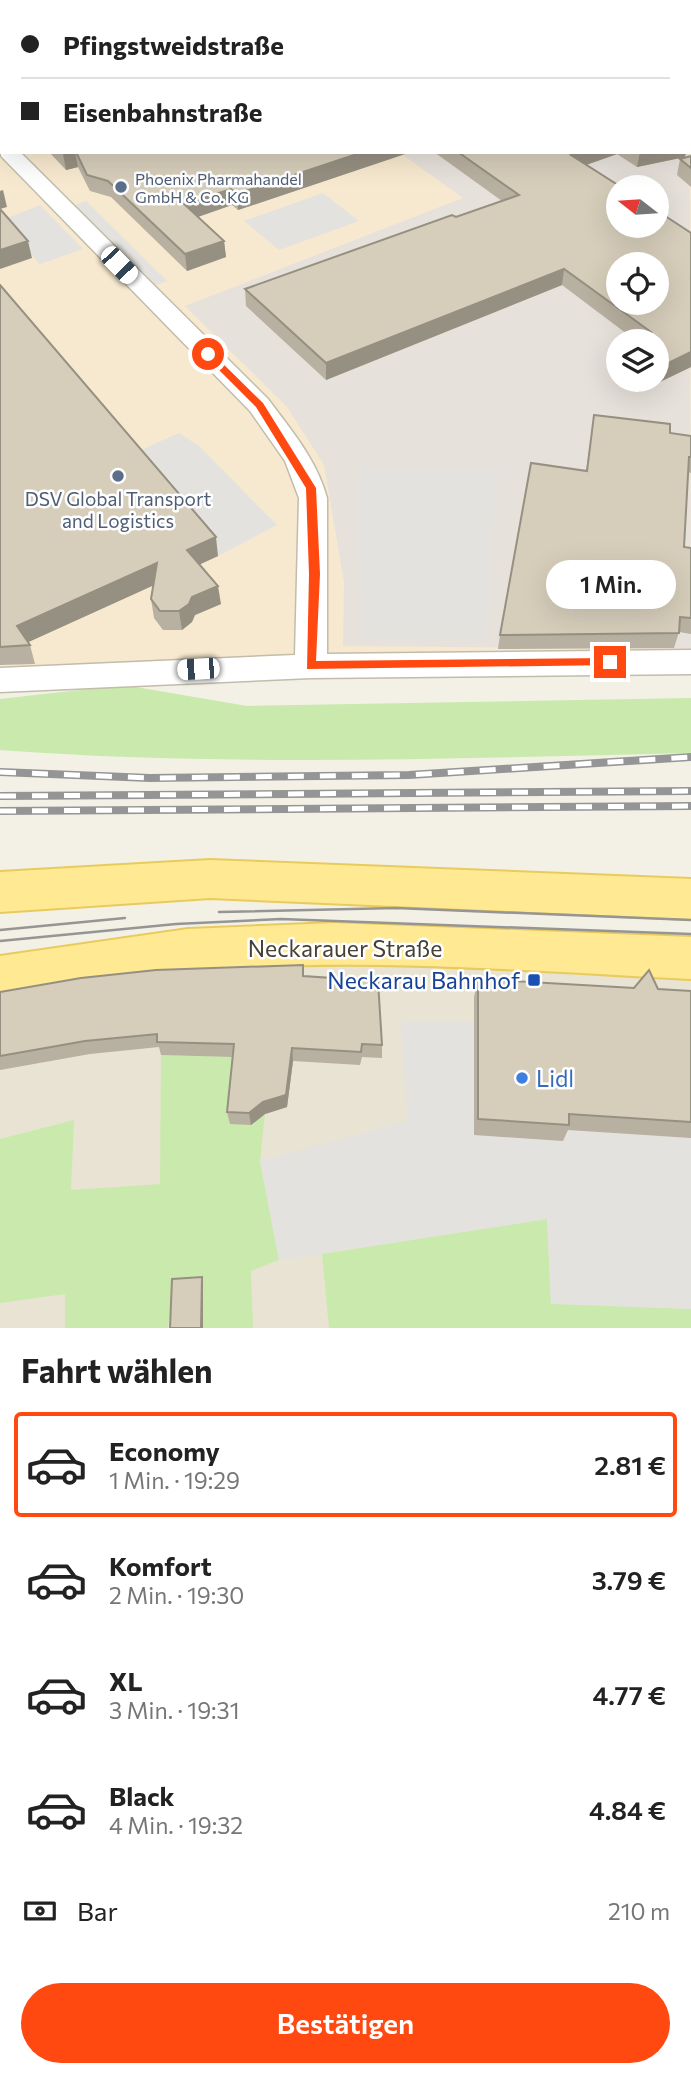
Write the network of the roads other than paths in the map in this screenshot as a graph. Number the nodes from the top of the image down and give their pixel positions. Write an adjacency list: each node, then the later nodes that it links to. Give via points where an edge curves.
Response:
1 (11, 154): 3 (street, via 259,405 288,447 313,498)
2 (691, 662): 3 (street)
3 (311, 666): 4 (street)
4 (0, 680)
5 (0, 892): 6 (main road, via 210,879)
6 (691, 899)
7 (691, 958): 8 (main road, Neckarauer Straße, via 301,945 172,952)
8 (0, 978)

